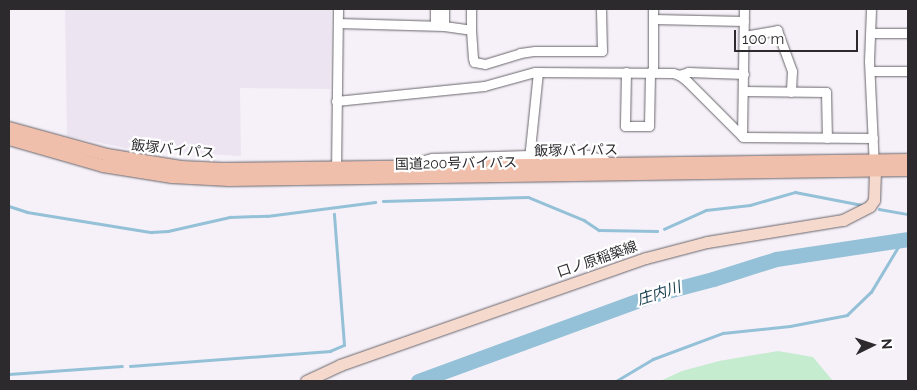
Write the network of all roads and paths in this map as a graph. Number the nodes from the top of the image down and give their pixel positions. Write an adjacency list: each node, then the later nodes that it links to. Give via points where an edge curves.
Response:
1 (338, 9): 11 (street)
2 (435, 9): 12 (street)
3 (444, 9): 12 (street)
4 (471, 9): 13 (street)
5 (601, 9): 13 (street, via 602,51 535,51 478,64 473,58)
6 (653, 9): 9 (street)
7 (744, 9): 10 (street)
8 (871, 9): 14 (street)
9 (653, 19): 10 (street); 21 (street)
10 (744, 21): 16 (street)
11 (338, 23): 12 (street); 26 (street)
12 (439, 25): 13 (street)
13 (471, 30)
14 (871, 33): 15 (street); 17 (street)
15 (908, 33)
16 (744, 36): 23 (street); 25 (street, via 777,30 792,71)
17 (870, 71): 18 (street); 30 (street)
18 (908, 71)
19 (538, 72): 20 (street); 26 (street, via 484,86); 32 (street)
20 (626, 72): 21 (street); 21 (street, via 625,126 649,126)
21 (651, 72): 22 (street)
22 (679, 74): 23 (street); 28 (street)
23 (744, 74): 24 (street)
24 (742, 91): 25 (street); 28 (street)
25 (791, 92): 29 (street, via 826,92)
26 (336, 102): 36 (street)
27 (9, 128): 36 (highway, 飯塚バイパス, via 107,156 153,164)
28 (742, 136): 29 (street)
29 (827, 138): 30 (street)
30 (873, 138): 34 (street)
31 (9, 139): 36 (highway, 国道200号バイパス, via 103,166 172,177 229,180)
32 (529, 160): 34 (highway, 飯塚バイパス, via 616,164); 36 (highway, 飯塚バイパス)
33 (908, 160): 34 (highway, 飯塚バイパス)
34 (874, 165): 35 (highway, 国道200号バイパス); 36 (highway, 国道200号バイパス); 37 (main road, 口ノ原稲築線, via 874,200 870,206 843,220 707,242 646,258 340,365)
35 (908, 170)
36 (336, 174)
37 (306, 381)

